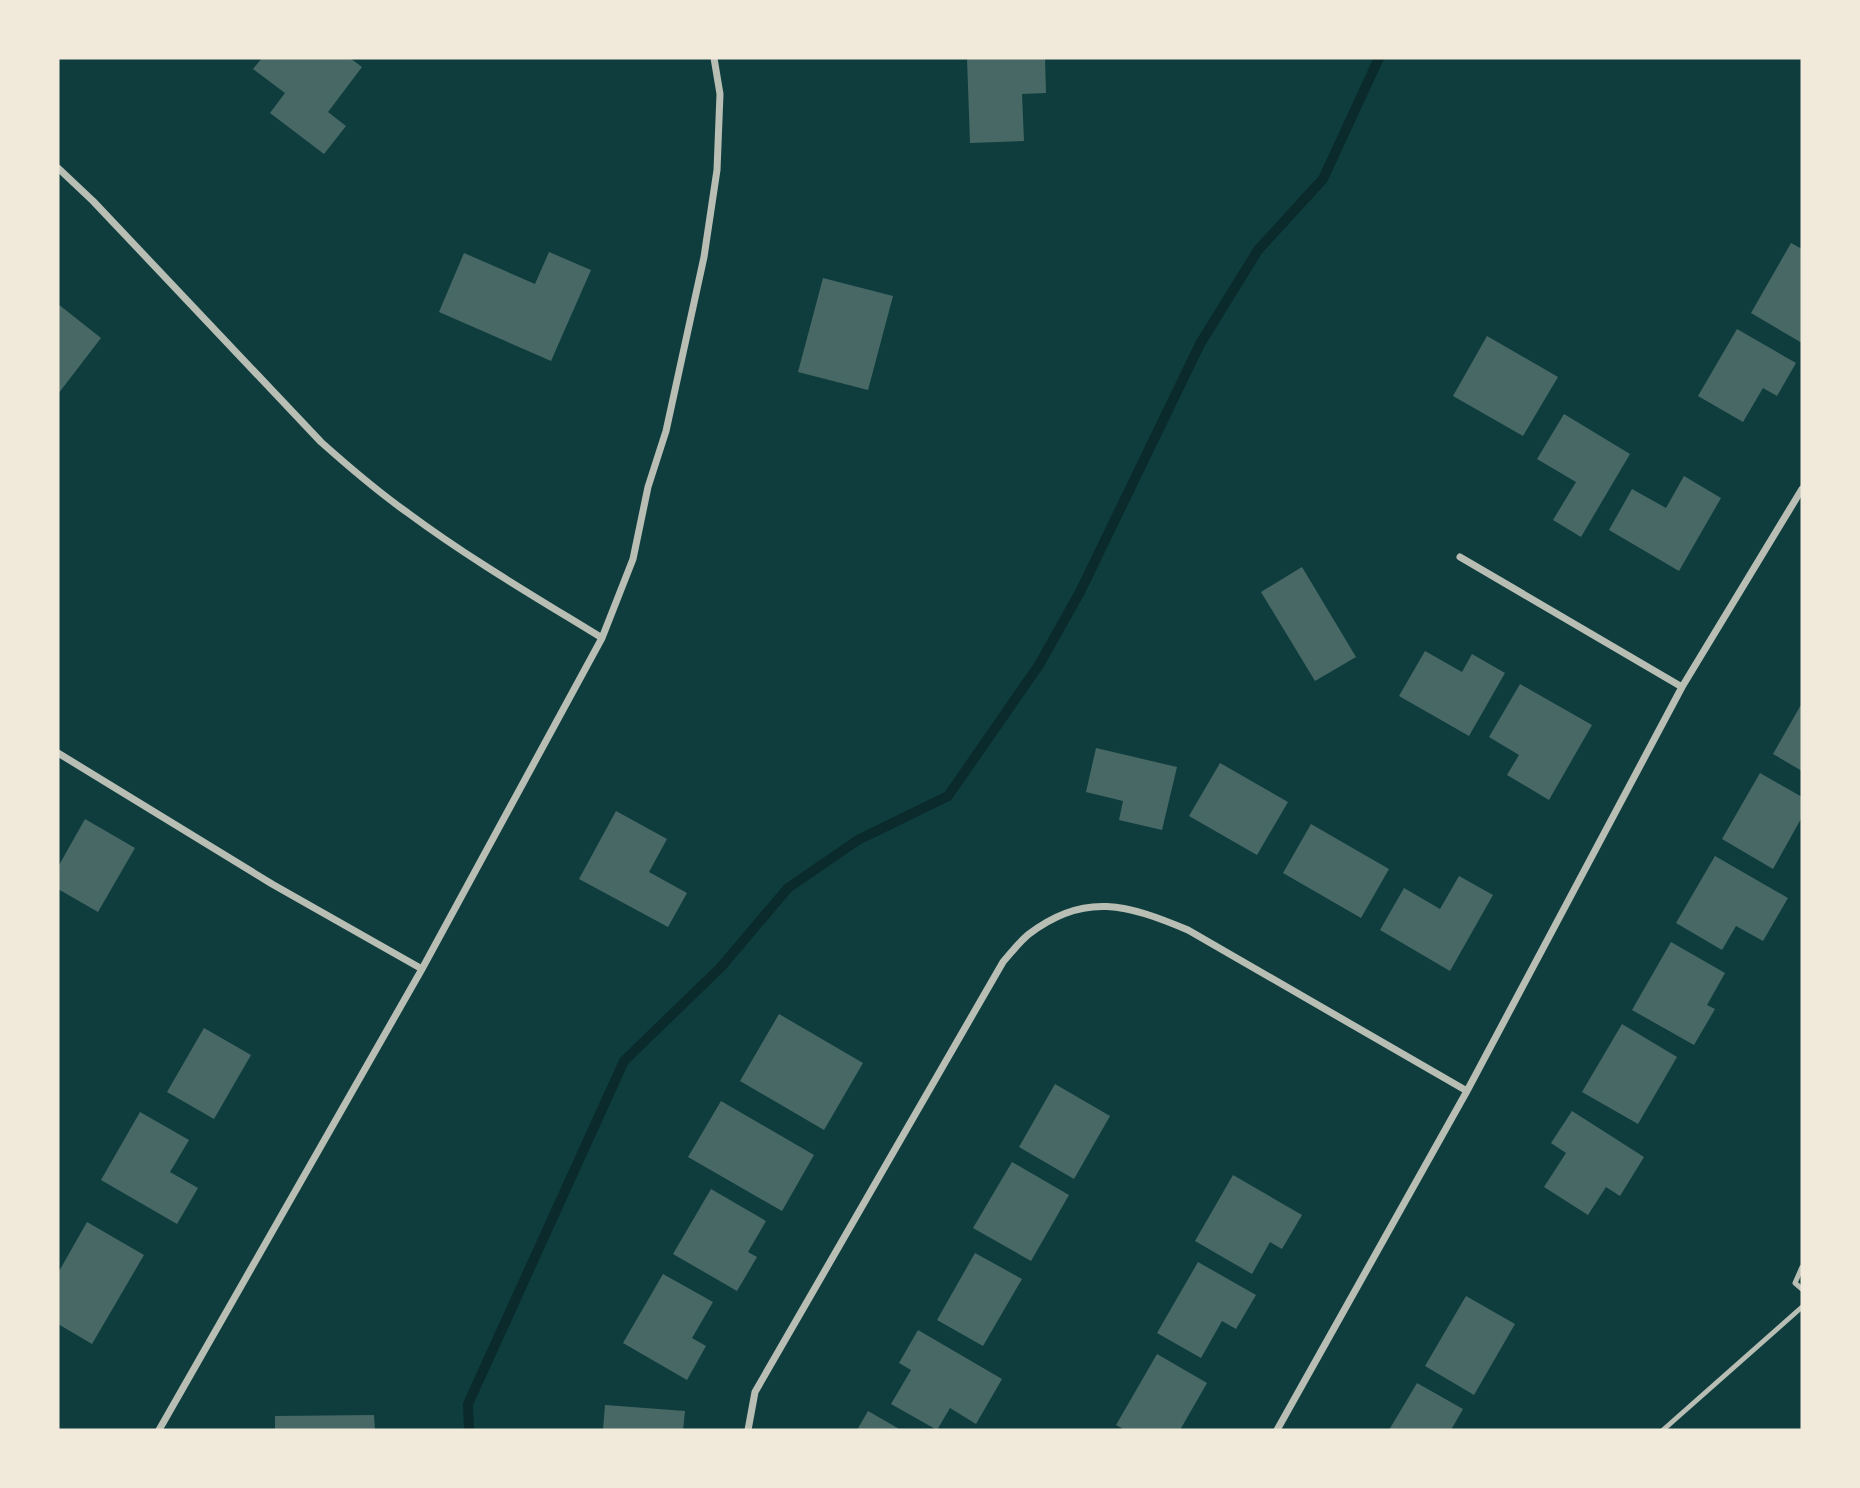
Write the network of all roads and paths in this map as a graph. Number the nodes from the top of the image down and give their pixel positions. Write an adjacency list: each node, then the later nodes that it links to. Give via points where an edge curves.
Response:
1 (714, 58): 5 (street, via 720,94 717,170 704,257 633,559)
2 (58, 168): 5 (street, via 321,442 362,478 503,578)
3 (1802, 489): 6 (street)
4 (1460, 557): 6 (street)
5 (602, 638): 8 (street)
6 (1682, 687): 9 (street)
7 (58, 753): 8 (street)
8 (422, 969): 13 (street)
9 (1467, 1091): 14 (street, via 1188,930 1116,906 1083,908 1055,917 1027,935 1003,962 755,1392); 15 (street)
10 (1802, 1267): 11 (lane, via 1795,1283)
11 (1802, 1289)
12 (1802, 1307): 16 (lane)
13 (159, 1430)
14 (748, 1430)
15 (1277, 1430)
16 (1663, 1430)

